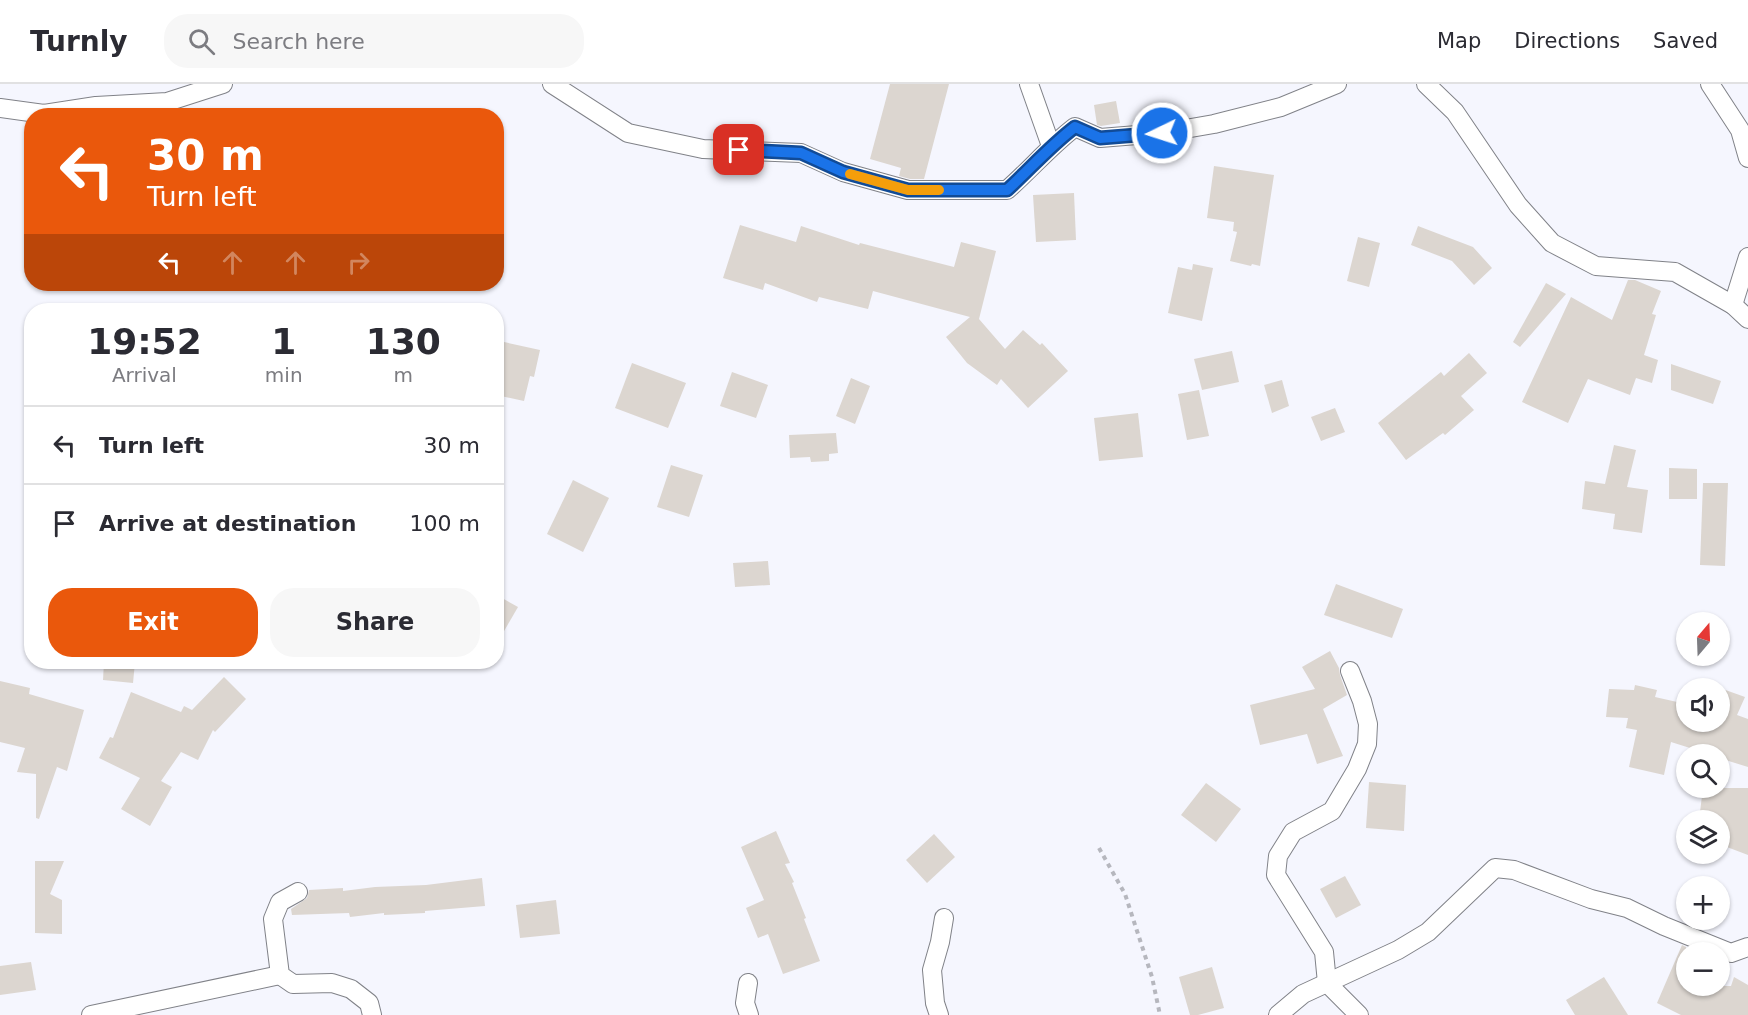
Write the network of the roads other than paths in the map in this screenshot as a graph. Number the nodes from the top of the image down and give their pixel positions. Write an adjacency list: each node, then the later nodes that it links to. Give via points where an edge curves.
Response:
1 (223, 84): 8 (street, via 168,102)
2 (552, 84): 10 (street, via 628,133 703,149 801,153 843,172 908,190 1007,190)
3 (1029, 84): 10 (street)
4 (1337, 84): 10 (street, via 1281,107 1162,133 1100,138 1075,127)
5 (1426, 84): 13 (street, via 1455,112 1518,205 1552,243 1596,266 1675,272)
6 (1710, 84): 11 (street, via 1740,130)
7 (0, 108): 9 (street)
8 (83, 108)
9 (24, 111)
10 (1051, 146)
11 (1748, 158)
12 (1748, 257): 13 (street)
13 (1733, 305): 14 (street)
14 (1748, 319)
15 (1350, 671): 21 (street, via 1368,724 1367,744 1357,770 1332,811 1293,831 1278,856 1276,875 1324,952)
16 (298, 892): 19 (street, via 280,902 273,919)
17 (944, 918): 25 (street, via 932,970)
18 (1748, 946): 21 (street, via 1731,953 1627,908 1514,870 1495,868 1428,932)
19 (280, 975): 22 (street); 23 (street, via 293,984 332,983 351,988 369,1003)
20 (748, 982): 24 (street, via 745,1003)
21 (1327, 983): 26 (street, via 1303,994); 27 (street)
22 (92, 1015)
23 (372, 1015)
24 (749, 1015)
25 (939, 1015)
26 (1278, 1015)
27 (1359, 1015)

